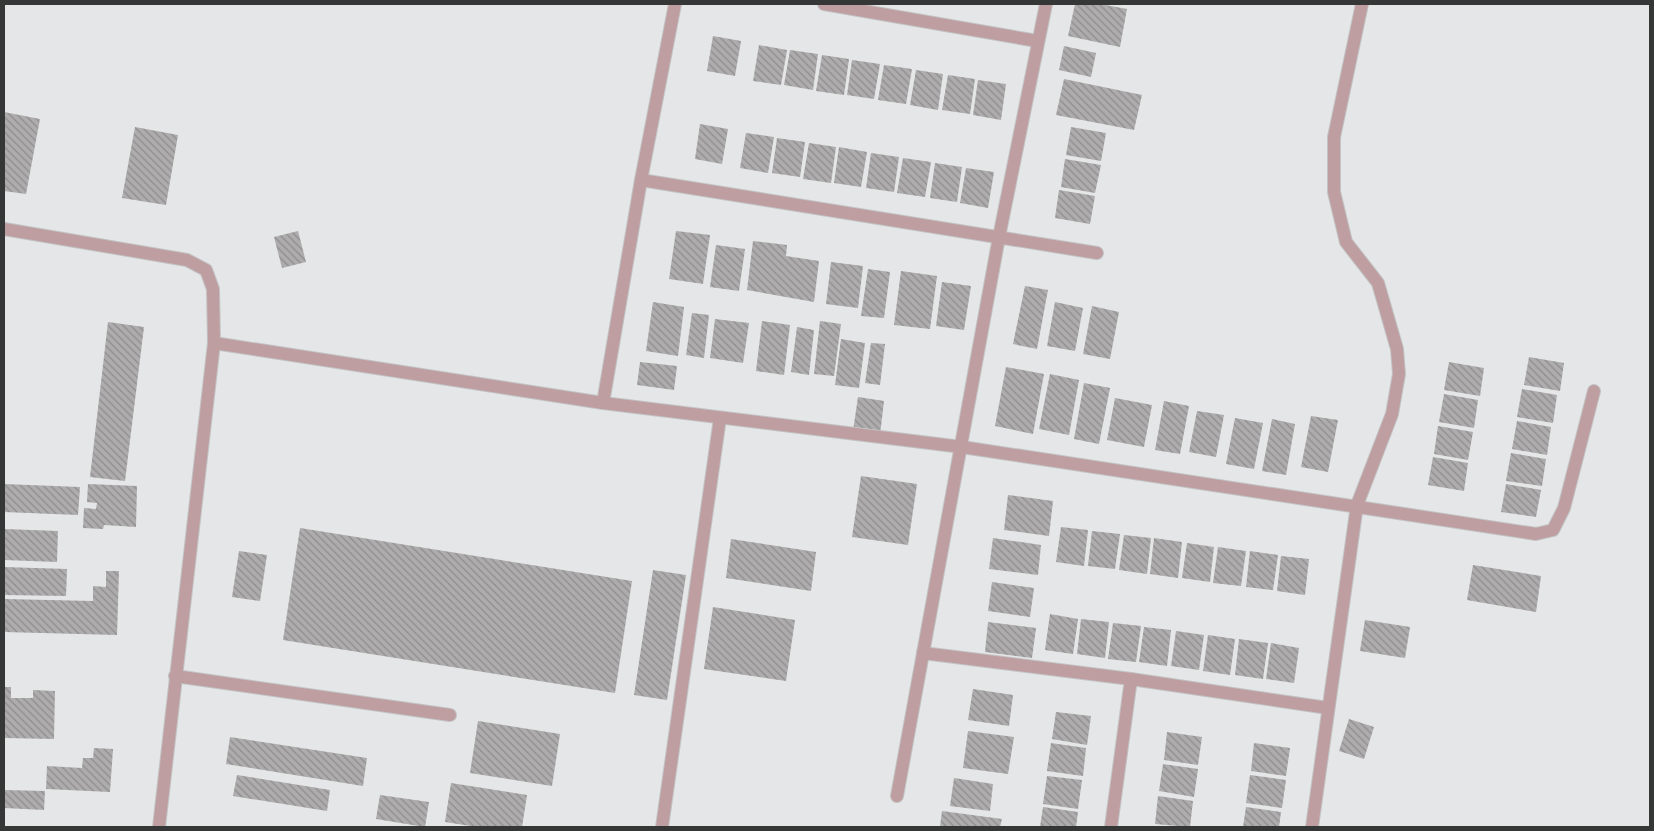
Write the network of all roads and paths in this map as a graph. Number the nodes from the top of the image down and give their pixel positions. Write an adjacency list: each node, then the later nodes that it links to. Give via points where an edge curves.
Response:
1 (674, 4): 6 (street)
2 (824, 4): 5 (street)
3 (1046, 4): 5 (street)
4 (1362, 4): 15 (street, via 1334,137 1334,192 1346,242 1378,283 1397,349 1399,374 1392,414)
5 (1037, 41): 8 (street)
6 (641, 180): 8 (street); 12 (street)
7 (4, 229): 10 (street, via 187,260 206,270 213,289)
8 (998, 236): 9 (street); 14 (street)
9 (1097, 253)
10 (214, 343): 12 (street); 17 (street)
11 (1594, 391): 15 (street, via 1564,508 1553,530 1536,534)
12 (603, 403): 13 (street)
13 (720, 418): 14 (street); 23 (street)
14 (962, 447): 15 (street); 16 (street)
15 (1357, 505): 19 (street)
16 (923, 653): 18 (street); 21 (street)
17 (175, 676): 20 (street); 22 (street)
18 (1131, 679): 19 (street); 24 (street)
19 (1328, 708): 25 (street)
20 (450, 715)
21 (897, 796)
22 (159, 827)
23 (662, 827)
24 (1111, 827)
25 (1312, 827)

